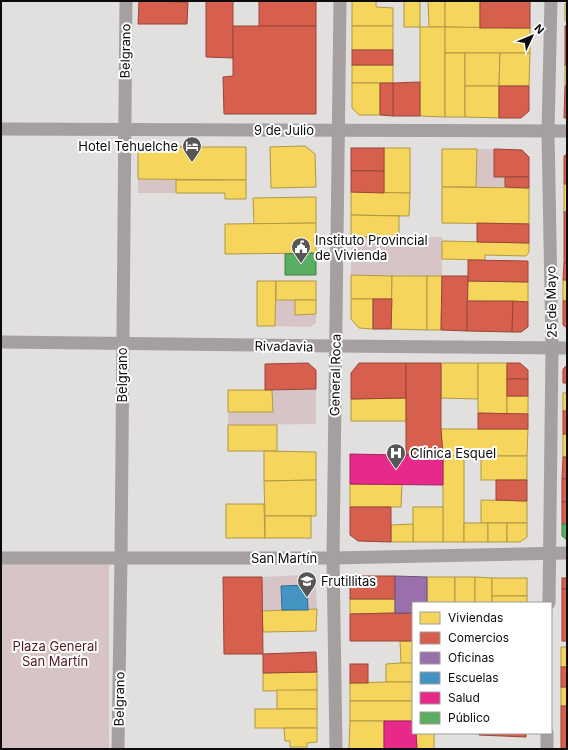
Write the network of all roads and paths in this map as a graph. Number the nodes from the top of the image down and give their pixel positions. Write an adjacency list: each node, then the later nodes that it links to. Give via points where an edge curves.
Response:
1 (126, 1): 5 (street, Belgrano)
2 (340, 1): 6 (street, General Roca)
3 (551, 1): 7 (street, 25 de Mayo)
4 (1, 129): 5 (street, 9 de Julio)
5 (124, 129): 6 (street, 9 de Julio); 10 (street, Belgrano)
6 (339, 130): 7 (street, 9 de Julio); 11 (street, General Roca)
7 (548, 131): 8 (street, 9 de Julio); 12 (street, 25 de Mayo)
8 (567, 132)
9 (1, 342): 10 (street, Rivadavia)
10 (123, 344): 11 (street, Rivadavia); 17 (street, Belgrano)
11 (336, 346): 12 (street, Rivadavia); 18 (street, General Roca)
12 (552, 348): 13 (street, Rivadavia); 14 (street, 25 de Mayo)
13 (567, 348)
14 (550, 553): 15 (street, San Martín); 18 (street, San Martín); 19 (street, 25 de Mayo)
15 (567, 553)
16 (1, 558): 17 (street, San Martín)
17 (121, 558): 18 (street, San Martín); 21 (street, Belgrano)
18 (333, 558): 22 (street, General Roca)
19 (549, 602)
20 (547, 734): 23 (street)
21 (118, 749)
22 (336, 749)
23 (547, 749)

